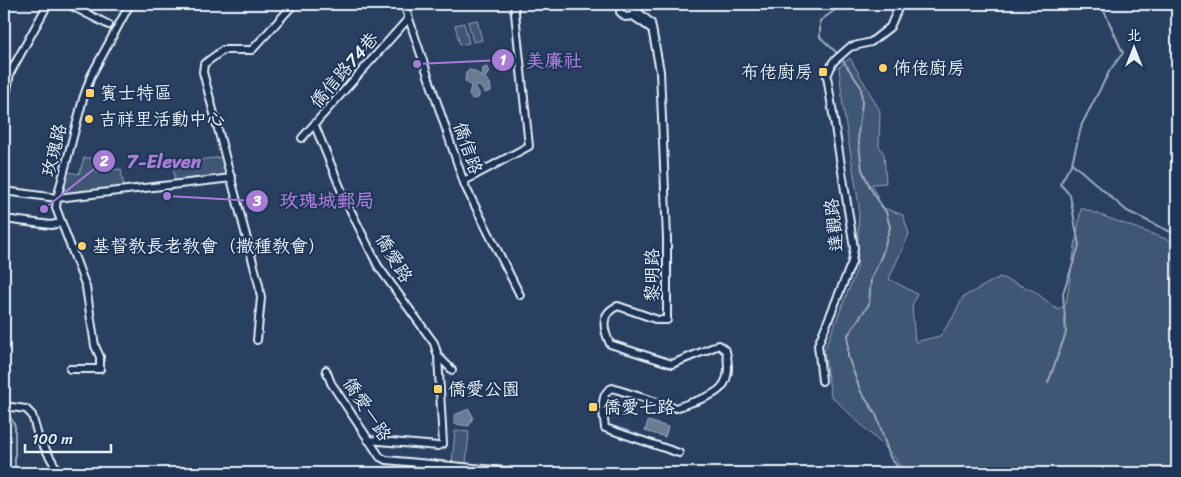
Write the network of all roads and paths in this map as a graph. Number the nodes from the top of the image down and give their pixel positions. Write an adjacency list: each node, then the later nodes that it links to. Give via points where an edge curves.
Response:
1 (48, 4): 12 (street)
2 (68, 4): 11 (street)
3 (130, 4): 19 (street, 玫瑰路, via 91,76)
4 (294, 4): 16 (street, via 252,50 223,50 204,64 205,80)
5 (404, 4): 10 (street, 僑信路)
6 (514, 4): 17 (street, via 529,146)
7 (620, 4): 9 (street, 黎明路, via 621,14 628,17)
8 (900, 4): 28 (street, 達觀路, via 890,27 877,39 850,48 833,62 827,76 854,248 852,262 818,345)
9 (635, 10): 31 (street, 黎明路, via 651,23 660,71 667,320 618,306 606,315 604,332 610,344 672,364 719,345 726,351 729,378 721,390 676,408 612,388 604,393 605,428)
10 (408, 19): 14 (street, 僑信路74巷); 17 (street, 僑信路)
11 (109, 24)
12 (7, 73): 13 (street)
13 (4, 106)
14 (315, 126): 15 (street, 僑信路74巷); 24 (street, 僑愛路, via 345,200 378,266 434,343)
15 (302, 138)
16 (232, 178): 19 (street); 23 (street, via 261,298)
17 (464, 181): 22 (street, 僑信路)
18 (4, 190): 19 (street)
19 (57, 198): 21 (street, 玫瑰路, via 56,208)
20 (4, 219): 21 (street, via 51,225)
21 (61, 223): 25 (street, 玫瑰路, via 86,287 95,346 100,358 100,369)
22 (520, 295)
23 (257, 340)
24 (438, 356): 27 (street); 30 (street, via 442,444)
25 (70, 369)
26 (326, 370): 30 (street, 僑愛一路, via 331,384)
27 (452, 370)
28 (822, 381)
29 (4, 406): 33 (street, via 26,409 32,415 38,436)
30 (368, 440): 32 (street, 僑愛一路, via 386,460)
31 (679, 454)
32 (506, 471)
33 (59, 473)

